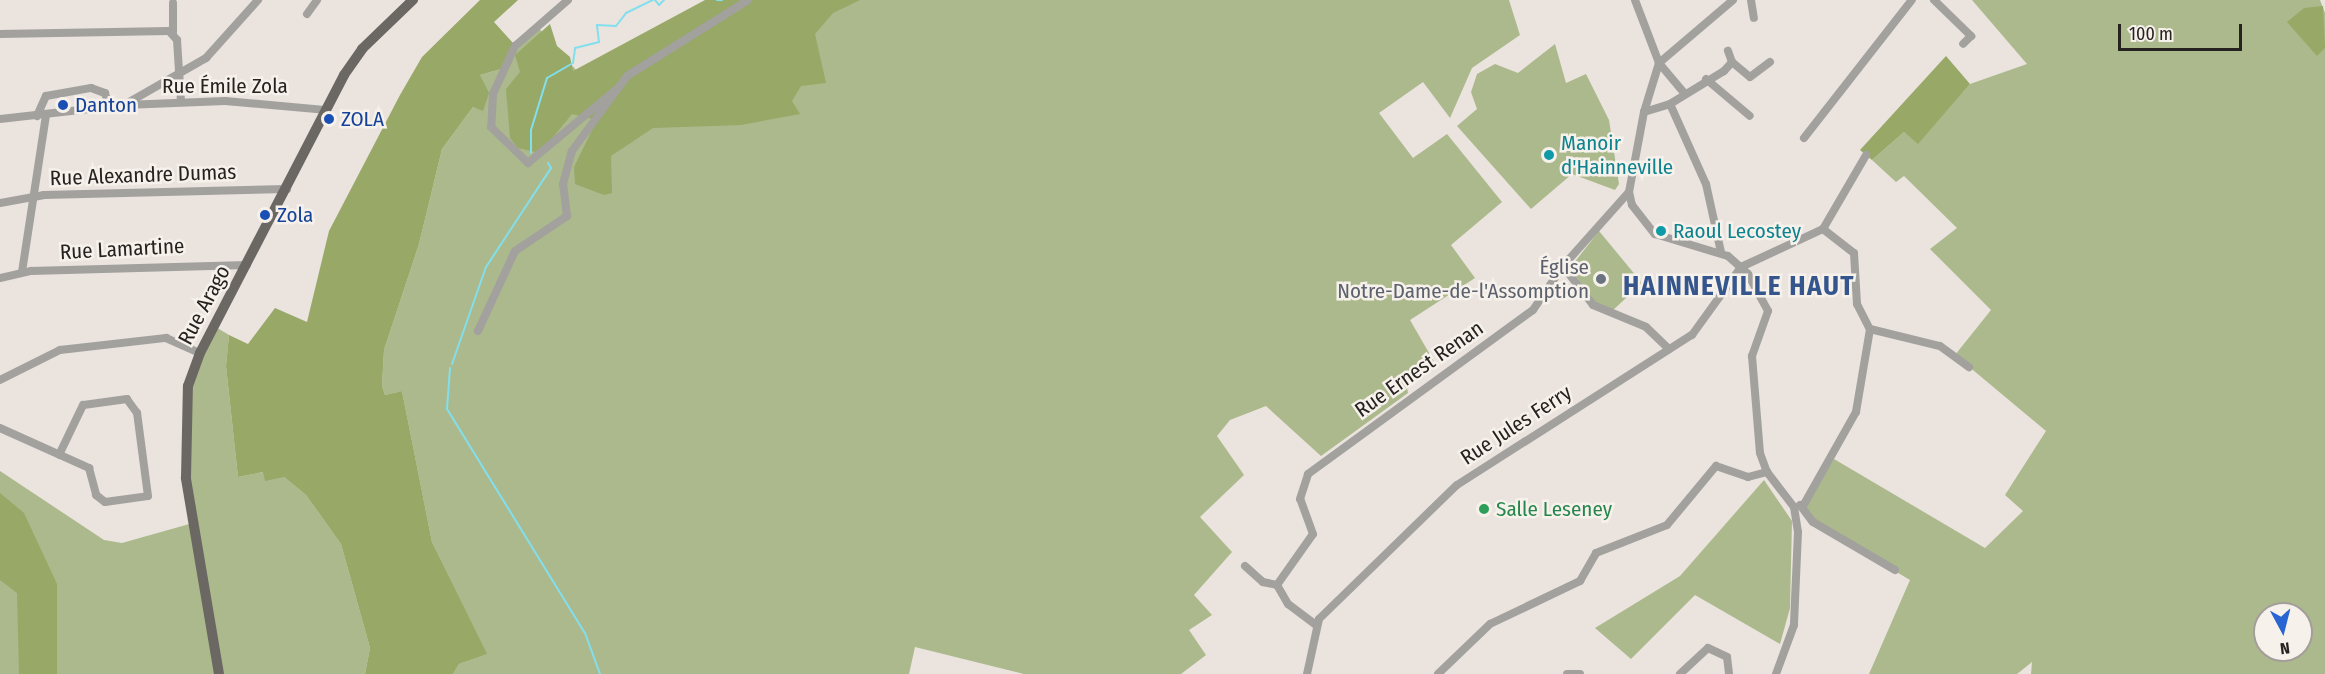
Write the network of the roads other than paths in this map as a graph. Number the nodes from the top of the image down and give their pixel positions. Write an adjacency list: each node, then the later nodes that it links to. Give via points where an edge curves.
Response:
1 (258, 0): 21 (street, via 221,44)
2 (317, 0): 12 (street)
3 (413, 0): 29 (main road, Rue Arago, via 362,49)
4 (568, 0): 23 (street, via 514,46 490,108 497,137 528,163)
5 (748, 0): 23 (street, via 638,65)
6 (1635, 0): 20 (street)
7 (1733, 0): 20 (street)
8 (1751, 0): 13 (street)
9 (1912, 0): 34 (street)
10 (1934, 0): 16 (street, via 1971,36)
11 (173, 3): 14 (street)
12 (307, 14)
13 (1754, 18)
14 (173, 33): 15 (street, via 75,29); 21 (street)
15 (0, 34)
16 (1963, 44)
17 (1728, 51): 18 (street)
18 (1732, 62): 19 (street, via 1750,77); 22 (street)
19 (1770, 62)
20 (1659, 63): 24 (street); 30 (street)
21 (179, 76): 25 (street); 27 (street)
22 (1706, 79): 24 (street); 32 (street)
23 (619, 87): 48 (street, via 569,159 563,184 567,216 515,251)
24 (1684, 93): 26 (street)
25 (181, 102): 27 (street, Rue Émile Zola); 29 (street, Rue Émile Zola, via 303,104)
26 (1670, 104): 30 (street); 41 (street, via 1706,184)
27 (124, 105): 28 (street, Rue Émile Zola)
28 (109, 107): 31 (street, Rue Émile Zola); 31 (street, via 105,93 91,88 46,96)
29 (325, 110): 36 (main road, Rue Arago)
30 (1644, 112): 37 (street)
31 (42, 115): 33 (street, Rue Émile Zola); 38 (street)
32 (1750, 116)
33 (0, 120)
34 (1804, 138)
35 (1866, 155): 40 (street)
36 (287, 189): 38 (street, Rue Alexandre Dumas); 42 (main road, Rue Arago)
37 (1629, 192): 41 (street, via 1635,213 1655,234); 43 (street, Rue Ernest Renan)
38 (34, 196): 39 (street, Rue Alexandre Dumas); 45 (street)
39 (0, 203)
40 (1823, 229): 44 (street); 47 (street, via 1854,253 1857,304)
41 (1721, 252): 44 (street)
42 (247, 265): 45 (street, Rue Lamartine); 50 (main road, Rue Arago)
43 (1563, 266): 49 (street, via 1593,305 1646,327); 60 (street, Rue Ernest Renan, via 1547,294 1515,324 1319,462 1300,492 1313,534)
44 (1741, 267): 49 (street, Rue Jules Ferry, via 1695,332); 55 (street, via 1768,311 1754,347 1752,374)
45 (22, 272): 46 (street, Rue Lamartine)
46 (0, 278)
47 (1870, 329): 51 (street, via 1940,346); 56 (street, via 1856,412 1838,453)
48 (478, 331)
49 (1669, 349): 61 (street, Rue Jules Ferry, via 1457,485)
50 (200, 353): 52 (street, via 166,338 60,350); 62 (main road, Rue Arago, via 187,395 186,478)
51 (1969, 367)
52 (0, 380)
53 (0, 428): 54 (street)
54 (59, 455): 54 (street, via 83,405 127,399 137,413 148,496 105,502 96,495 88,468)
55 (1767, 472): 57 (street); 64 (street, via 1748,477 1716,466 1666,525 1596,554 1580,581 1490,624)
56 (1803, 506): 57 (street); 59 (street, via 1813,522)
57 (1794, 507): 69 (street, via 1796,614)
58 (1245, 566): 60 (street, via 1263,582)
59 (1895, 570)
60 (1277, 585): 61 (street, via 1288,604)
61 (1316, 624): 63 (street, via 1314,662)
62 (219, 674)
63 (1307, 674)
64 (1438, 674)
65 (1567, 674): 66 (street)
66 (1580, 674)
67 (1680, 674): 68 (street, via 1708,648 1727,657)
68 (1729, 674)
69 (1776, 674)

